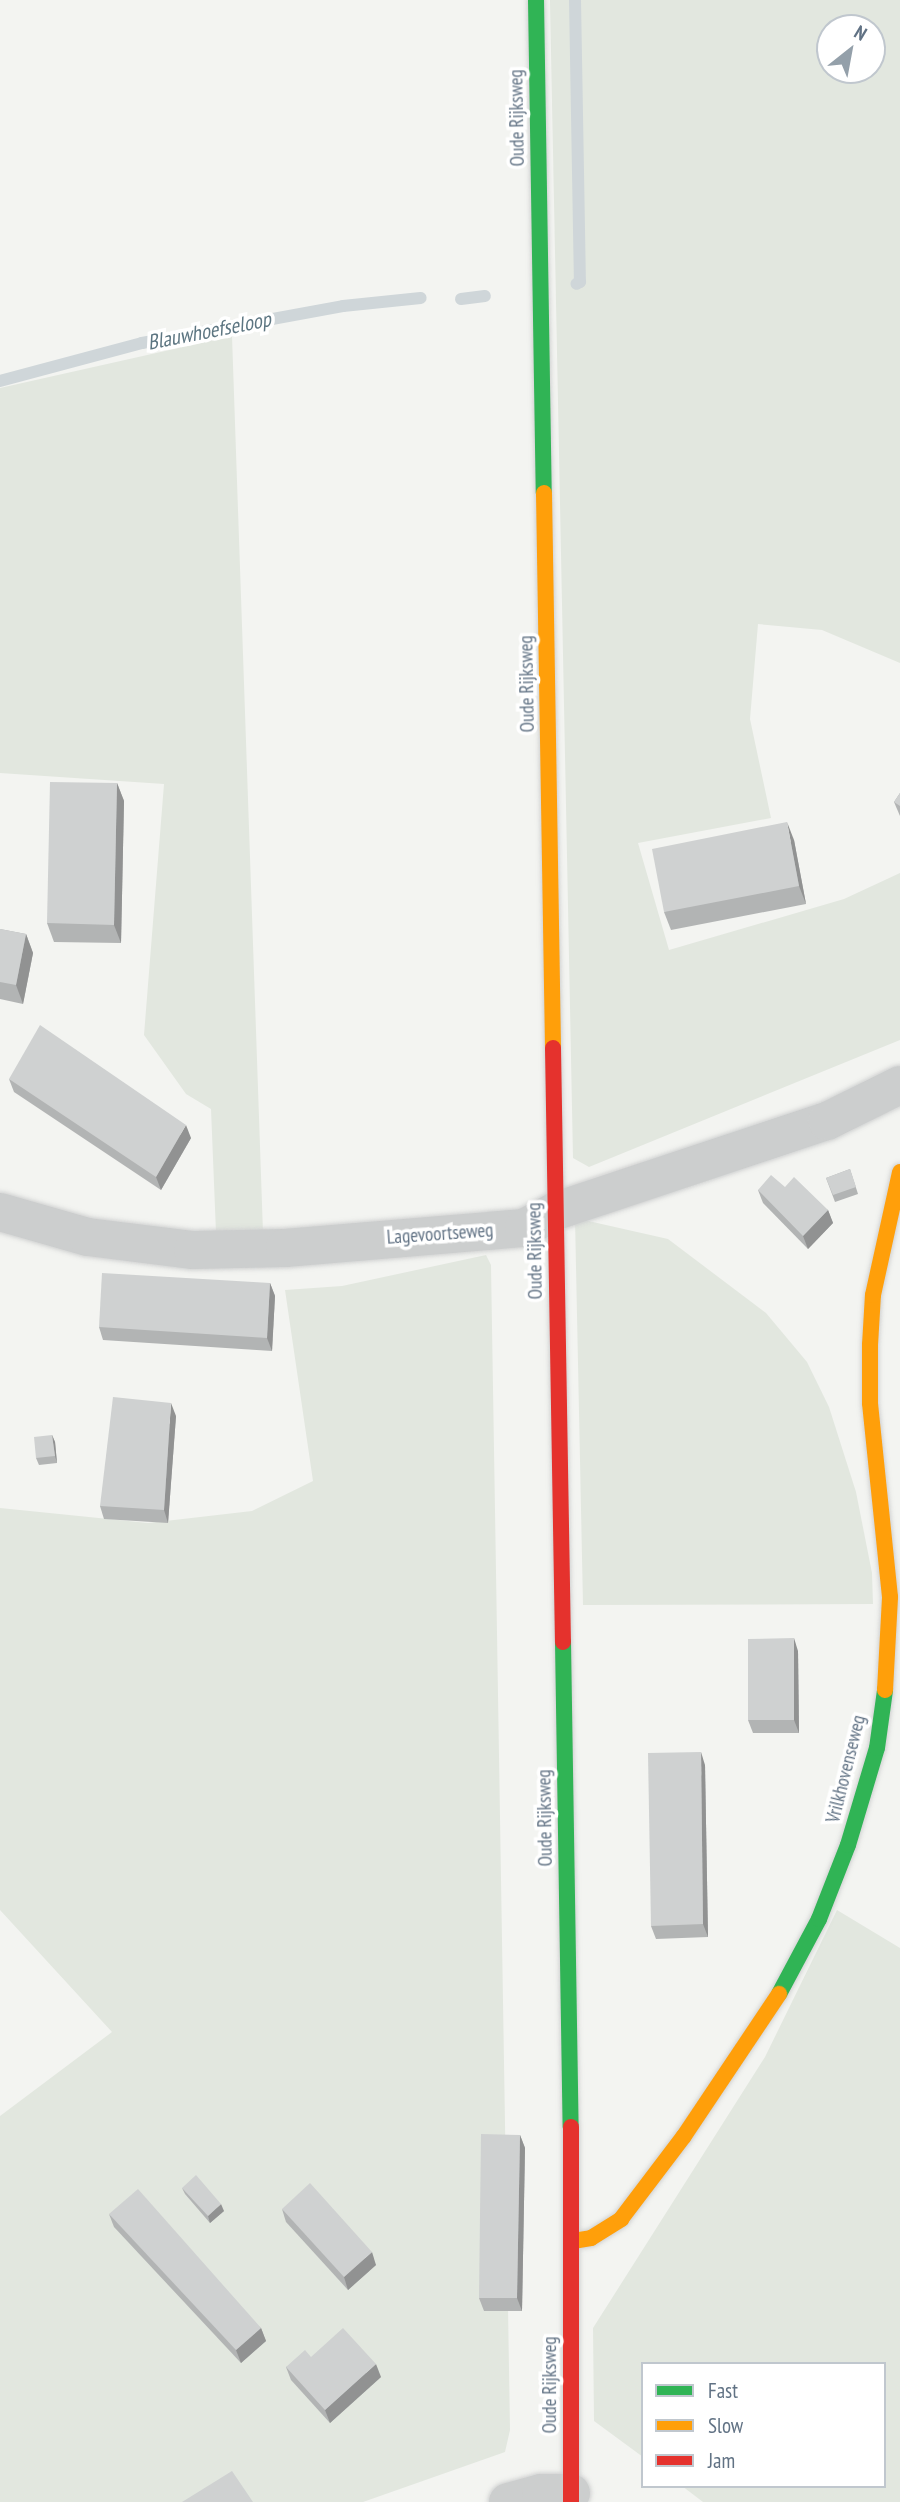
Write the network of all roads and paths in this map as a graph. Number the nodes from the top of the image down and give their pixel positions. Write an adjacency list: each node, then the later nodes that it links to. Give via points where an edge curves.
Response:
1 (536, 0): 4 (street, Oude Rijksweg)
2 (900, 1085): 4 (street, Lagevoortseweg, via 827,1121)
3 (900, 1172): 6 (street, Vrilkhovenseweg, via 873,1294 870,1345 870,1403 890,1597 888,1672 877,1748 848,1845 819,1919 781,1991 684,2136 621,2219 590,2238)
4 (555, 1211): 5 (street, Lagevoortseweg, via 524,1227 285,1248 193,1250 88,1237); 6 (street, Oude Rijksweg)
5 (0, 1212)
6 (573, 2241): 7 (street, Oude Rijksweg)
7 (571, 2497): 8 (street, via 541,2493)
8 (508, 2502)

